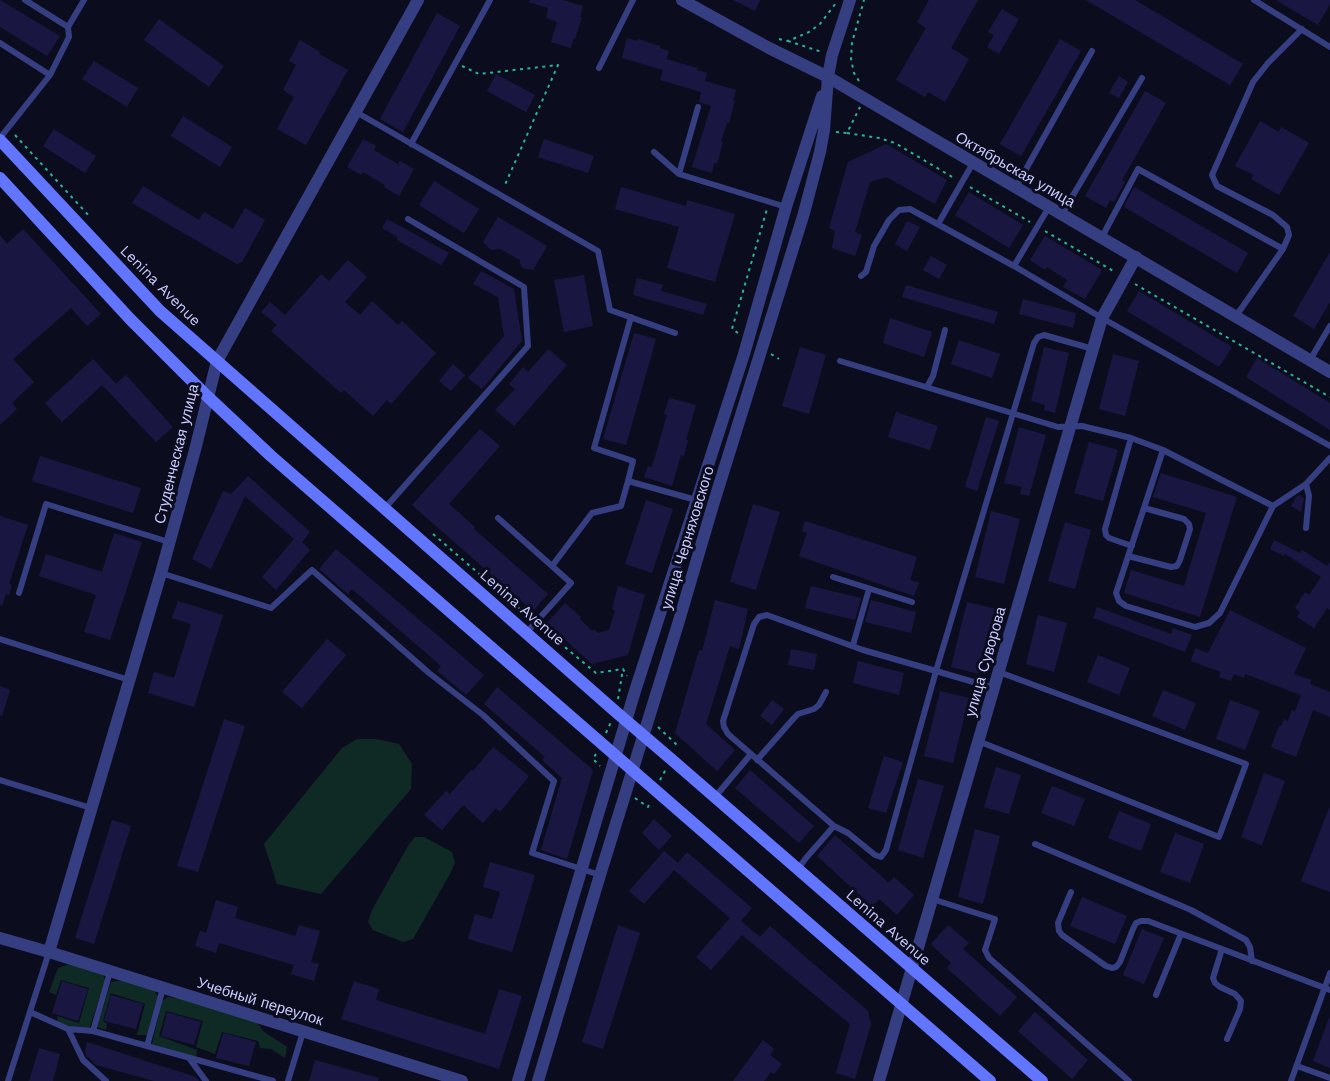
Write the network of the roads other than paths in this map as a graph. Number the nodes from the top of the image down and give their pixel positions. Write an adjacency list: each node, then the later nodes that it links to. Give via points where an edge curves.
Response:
1 (25, 0): 9 (lane)
2 (84, 0): 9 (lane)
3 (418, 0): 19 (street, Студенческая улица)
4 (490, 0): 21 (lane)
5 (633, 0): 14 (lane)
6 (682, 0): 16 (street, Октябрьская улица)
7 (850, 0): 16 (street, улица Черняховского)
8 (1254, 0): 10 (lane)
9 (68, 27): 15 (lane, via 69,37)
10 (1302, 29): 12 (lane); 33 (lane, via 1253,82 1212,176 1217,186 1273,215 1287,227 1289,235)
11 (0, 43): 15 (lane)
12 (1330, 47)
13 (1092, 51): 26 (lane)
14 (599, 68)
15 (50, 75): 20 (lane)
16 (828, 77): 23 (street, Октябрьская улица); 27 (street); 82 (street, улица Черняховского, via 824,130 804,213)
17 (1142, 78): 29 (lane)
18 (698, 107): 24 (lane)
19 (356, 112): 21 (lane); 45 (street, Студенческая улица)
20 (0, 139): 45 (main road, Lenina Avenue, via 160,311)
21 (411, 144): 38 (lane, via 598,251 610,310)
22 (654, 152): 24 (lane)
23 (973, 163): 26 (street, Октябрьская улица); 31 (lane)
24 (679, 174): 27 (lane)
25 (0, 178): 49 (main road)
26 (1016, 188): 28 (street, Октябрьская улица)
27 (786, 207): 58 (street, via 744,354)
28 (1050, 207): 29 (street, Октябрьская улица); 35 (lane)
29 (1062, 214): 32 (street, Октябрьская улица)
30 (408, 219): 61 (lane, via 524,287 528,346)
31 (938, 224): 35 (lane); 36 (lane, via 910,209 899,210 874,246)
32 (1102, 237): 33 (lane, via 1138,168); 34 (street, Октябрьская улица)
33 (1283, 249): 37 (lane)
34 (1136, 257): 37 (street, Октябрьская улица); 39 (street, улица Суворова)
35 (1014, 266): 39 (lane)
36 (861, 276)
37 (1236, 316): 44 (street, Октябрьская улица)
38 (631, 317): 42 (lane); 56 (lane, via 594,448 633,462)
39 (1102, 318): 43 (street, улица Суворова); 53 (lane)
40 (1330, 326): 44 (lane)
41 (945, 330): 48 (lane)
42 (675, 333)
43 (1093, 349): 50 (lane, via 1044,335 1038,337); 51 (street, улица Суворова)
44 (1310, 360): 47 (street, Октябрьская улица)
45 (217, 361): 49 (street, Студенческая улица); 61 (main road, Lenina Avenue)
46 (840, 361): 48 (lane)
47 (1330, 372)
48 (927, 387): 50 (lane)
49 (208, 397): 64 (street, Студенческая улица); 85 (main road)
50 (1013, 413): 51 (lane, via 1058,427); 76 (lane)
51 (1070, 426): 52 (lane); 77 (street, улица Суворова)
52 (1131, 438): 54 (lane); 65 (lane, via 1105,529 1109,538)
53 (1330, 446)
54 (1163, 450): 59 (lane); 60 (lane)
55 (1330, 458): 57 (lane)
56 (628, 481): 58 (lane); 67 (lane, via 621,506 592,513)
57 (1306, 484): 59 (lane); 63 (lane)
58 (696, 500): 81 (street)
59 (1273, 506): 66 (lane, via 1220,613 1209,623 1195,627 1119,601 1116,593)
60 (1144, 508): 65 (lane); 66 (lane, via 1184,519 1189,524 1180,560 1171,567)
61 (385, 509): 73 (main road, Lenina Avenue)
62 (498, 518): 67 (lane)
63 (1306, 528)
64 (170, 542): 68 (street, Студенческая улица); 71 (lane, via 46,504)
65 (1132, 546): 66 (lane)
66 (1128, 556)
67 (552, 566): 73 (lane, via 570,583)
68 (161, 573): 78 (street, Студенческая улица); 93 (lane, via 272,608 312,570 483,715 554,781 532,853)
69 (833, 577): 70 (lane)
70 (869, 589): 72 (lane); 75 (lane)
71 (19, 593)
72 (912, 602)
73 (527, 632): 81 (main road, Lenina Avenue)
74 (0, 639): 78 (lane)
75 (854, 645): 76 (lane); 84 (lane, via 767,615 759,617 723,721 728,734)
76 (936, 671): 79 (lane); 91 (lane, via 886,850 881,857 874,855 849,833)
77 (999, 672): 79 (street, улица Суворова); 83 (lane, via 1246,764 1219,837)
78 (129, 680): 90 (street, Студенческая улица)
79 (994, 688): 83 (street, улица Суворова)
80 (826, 692): 86 (lane, via 819,705 798,714)
81 (626, 721): 82 (main road, Lenina Avenue); 85 (street)
82 (644, 735): 87 (street, улица Черняховского); 89 (main road, Lenina Avenue)
83 (978, 741): 97 (street, улица Суворова)
84 (751, 754): 86 (lane); 89 (lane)
85 (616, 755): 87 (main road); 93 (street)
86 (757, 760): 91 (lane)
87 (633, 770): 95 (street, улица Черняховского); 109 (main road)
88 (0, 780): 90 (lane)
89 (715, 797): 94 (main road, Lenina Avenue)
90 (91, 808): 101 (street, Студенческая улица)
91 (834, 826): 94 (lane)
92 (1035, 844): 102 (lane, via 1191,910 1246,940)
93 (582, 869): 95 (lane); 125 (street)
94 (798, 869): 103 (main road, Lenina Avenue)
95 (600, 874): 126 (street, улица Черняховского)
96 (1071, 892): 98 (lane, via 1059,930 1106,966 1112,968 1120,962 1136,923 1148,921)
97 (932, 899): 103 (street, улица Суворова); 130 (lane, via 995,919 985,950 989,958)
98 (1181, 934): 100 (lane); 108 (lane)
99 (0, 938): 101 (street)
100 (1222, 949): 102 (lane); 114 (lane, via 1213,978 1241,1001)
101 (49, 952): 104 (street, Учебный переулок); 110 (lane, Студенческая улица)
102 (1252, 960): 107 (lane)
103 (912, 968): 109 (street, улица Суворова); 129 (main road, Lenina Avenue)
104 (111, 971): 106 (street, Учебный переулок); 112 (lane)
105 (1330, 973): 107 (lane)
106 (164, 988): 113 (street, Учебный переулок); 115 (lane)
107 (1327, 989): 117 (lane)
108 (1156, 995)
109 (902, 1005): 127 (street, улица Суворова); 128 (main road)
110 (30, 1012): 111 (lane); 120 (lane, Студенческая улица)
111 (68, 1029): 112 (lane); 121 (lane, via 83,1060)
112 (93, 1031): 115 (lane)
113 (303, 1031): 119 (street, Учебный переулок); 124 (lane)
114 (1227, 1039)
115 (147, 1046): 116 (lane)
116 (189, 1058): 122 (lane); 123 (lane)
117 (1297, 1066): 118 (lane); 131 (lane)
118 (1330, 1078)
119 (455, 1080)
120 (8, 1081)
121 (106, 1081)
122 (206, 1081)
123 (273, 1081)
124 (288, 1081)
125 (518, 1081)
126 (538, 1081)
127 (879, 1081)
128 (990, 1081)
129 (1042, 1081)
130 (1130, 1081)
131 (1291, 1081)

